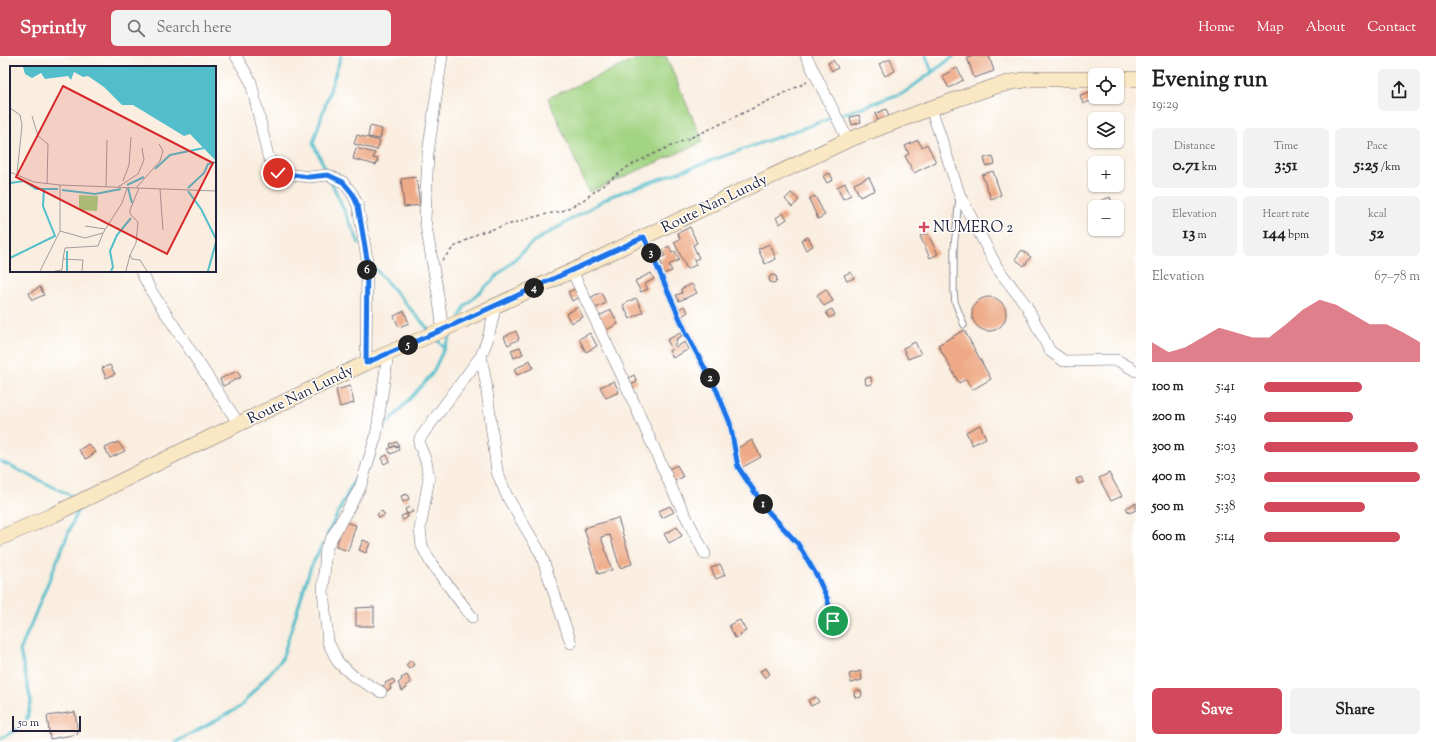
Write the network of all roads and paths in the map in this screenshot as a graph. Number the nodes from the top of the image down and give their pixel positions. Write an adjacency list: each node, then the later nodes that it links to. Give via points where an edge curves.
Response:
1 (236, 56): 20 (street, via 251,82 268,156 278,173 309,177 328,175 343,182 358,206 367,259)
2 (442, 56): 12 (street, via 427,172 425,220)
3 (806, 56): 4 (street)
4 (816, 77): 9 (street); 12 (path, via 629,166 582,201 562,211 479,233 454,247)
5 (1088, 79): 8 (main road, Route Nan Lundy, via 1025,80 993,87)
6 (1136, 79): 7 (main road)
7 (1124, 80)
8 (931, 108): 9 (main road, Route Nan Lundy); 10 (street)
9 (848, 140): 11 (main road, Route Nan Lundy)
10 (960, 196): 16 (lane, via 954,248 954,292); 21 (street, via 998,269 1026,305 1050,351 1064,361 1117,360)
11 (644, 237): 13 (main road, Route Nan Lundy); 26 (lane, via 687,335 717,391 730,423 738,467 766,509 798,544 825,593)
12 (434, 268): 17 (street)
13 (572, 271): 15 (main road, Route Nan Lundy); 24 (street, via 673,491)
14 (142, 272): 22 (street, via 151,291)
15 (496, 305): 17 (main road, Route Nan Lundy); 19 (street)
16 (964, 325)
17 (442, 330): 18 (main road, Route Nan Lundy)
18 (388, 354): 20 (main road, Route Nan Lundy); 28 (street, via 376,436 360,488 326,548 323,590 328,642 338,662 353,676)
19 (481, 356): 25 (street, via 420,438 419,444 429,478 420,529 422,546 431,563); 27 (street, via 497,472 507,496 541,554)
20 (366, 363): 22 (main road, Route Nan Lundy)
21 (1136, 371)
22 (239, 424): 23 (main road, Route Nan Lundy, via 53,515)
23 (0, 538)
24 (705, 554)
25 (472, 617)
26 (833, 621)
27 (571, 643)
28 (381, 692)

